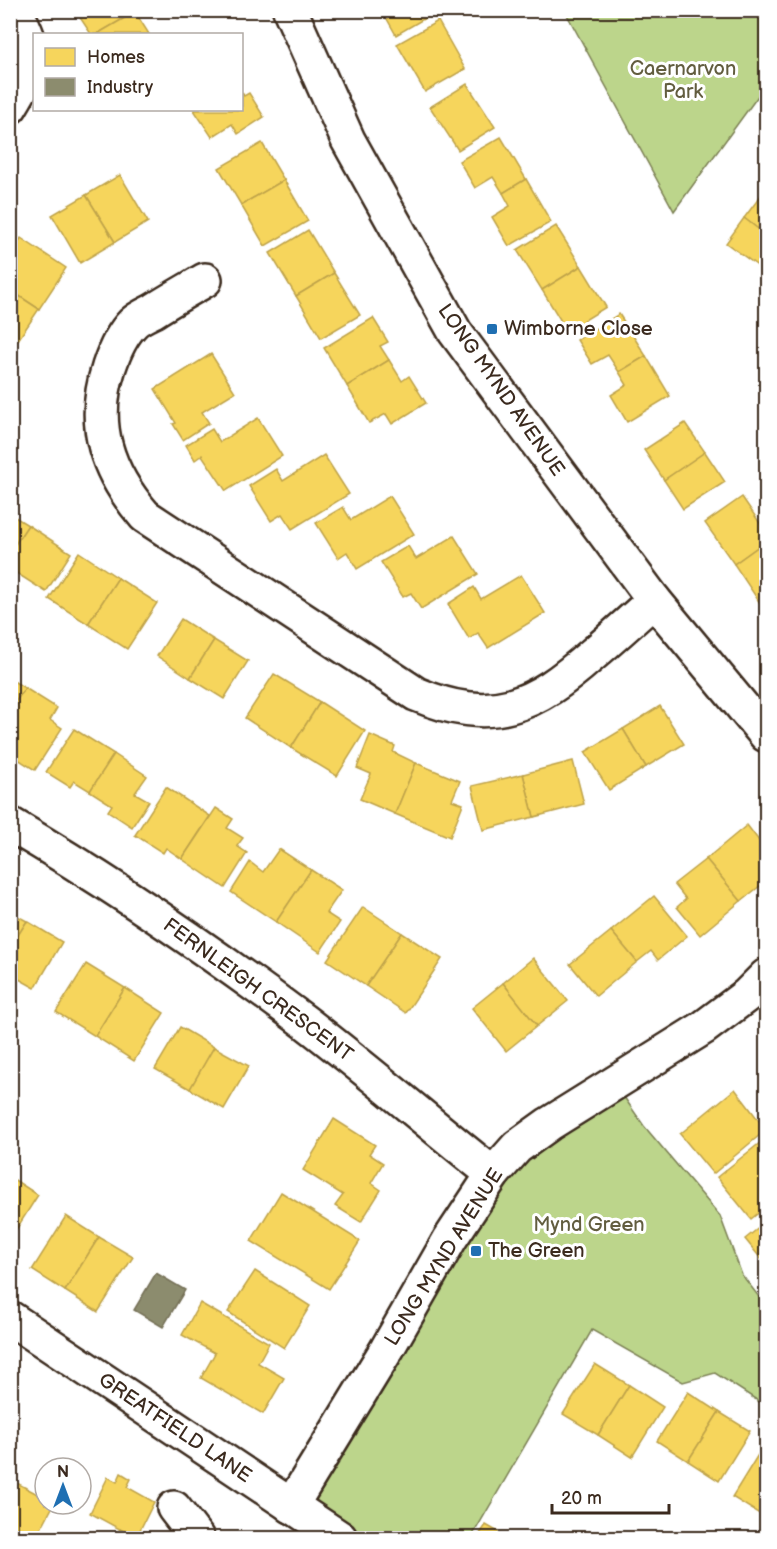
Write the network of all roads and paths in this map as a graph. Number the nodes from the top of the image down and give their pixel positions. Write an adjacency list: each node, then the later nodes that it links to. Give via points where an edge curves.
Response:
1 (15, 10): 3 (street, via 31,43 32,58 25,83)
2 (290, 10): 5 (street, LONG MYND AVENUE, via 348,140 455,332)
3 (10, 107)
4 (205, 280): 5 (street, via 134,322 112,358 106,378 101,420 104,441 112,469 145,516 416,694 463,709 511,706 554,687)
5 (654, 600): 6 (street, LONG MYND AVENUE)
6 (766, 735)
7 (10, 824): 9 (street, FERNLEIGH CRESCENT, via 75,862 228,966)
8 (766, 976): 9 (street, LONG MYND AVENUE, via 703,1028 517,1147)
9 (493, 1174): 11 (street, LONG MYND AVENUE)
10 (10, 1318): 11 (street, GREATFIELD LANE)
11 (291, 1506): 14 (street, GREATFIELD LANE)
12 (174, 1508): 13 (street)
13 (197, 1539)
14 (340, 1539)

